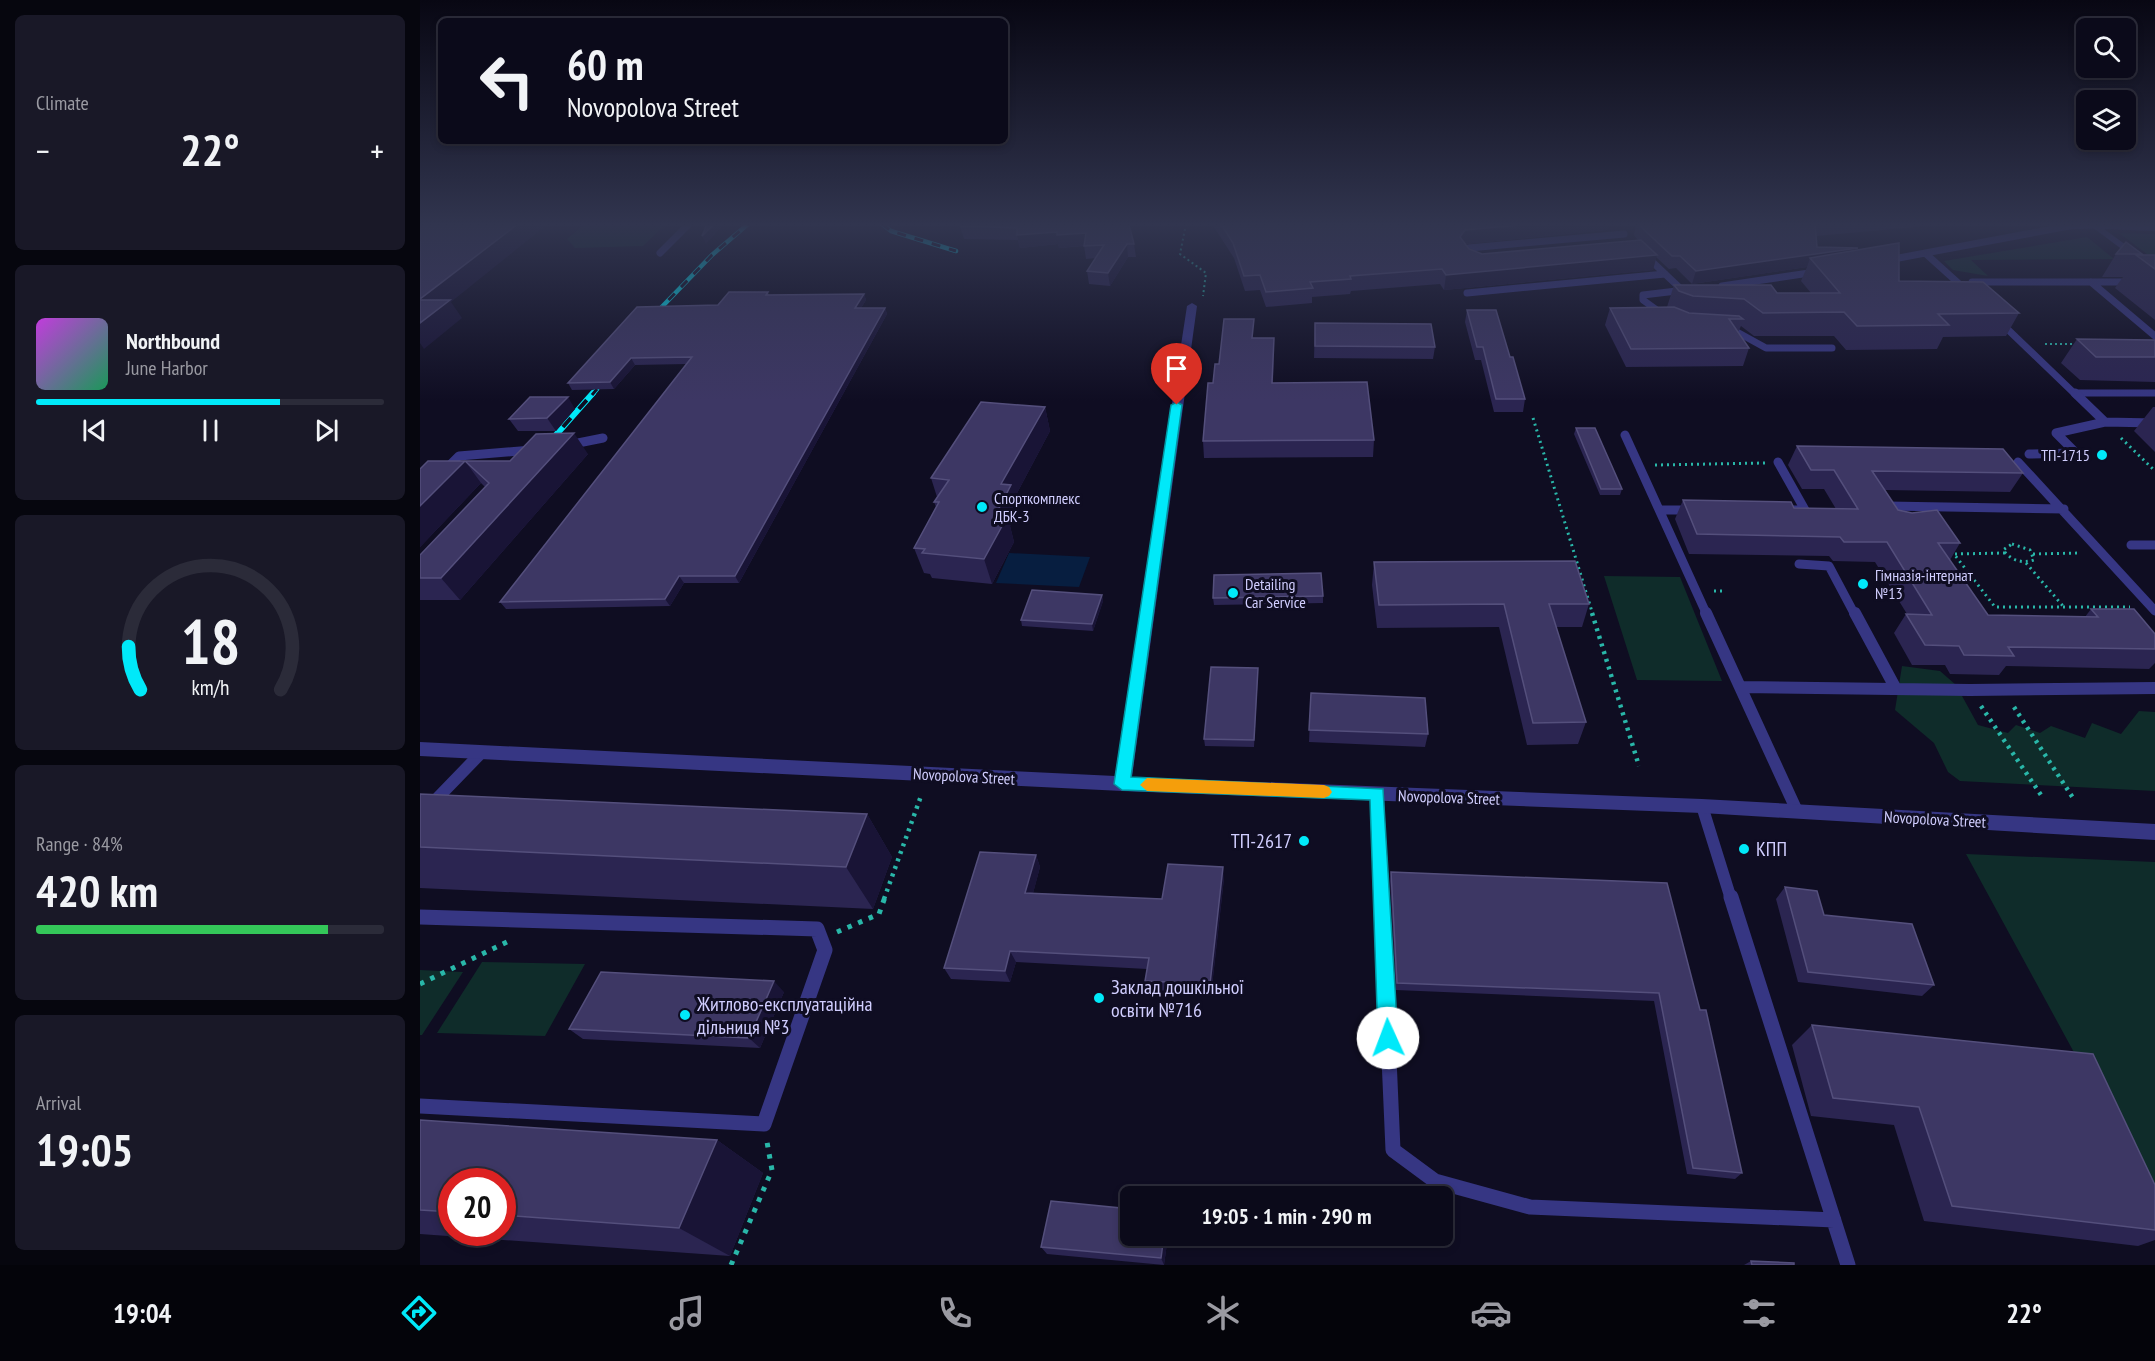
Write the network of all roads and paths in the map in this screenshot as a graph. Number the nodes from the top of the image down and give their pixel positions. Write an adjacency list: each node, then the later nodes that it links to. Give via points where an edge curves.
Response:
1 (1205, 283): 12 (path, via 1203,297)
2 (1566, 283): 10 (lane)
3 (1675, 283): 9 (lane)
4 (1738, 283): 7 (lane)
5 (1957, 283): 11 (lane)
6 (2092, 283): 16 (lane)
7 (1717, 286)
8 (1694, 289): 9 (lane)
9 (1682, 290): 14 (lane, via 1643,296 1643,300)
10 (1467, 292)
11 (1974, 298)
12 (1192, 306): 57 (street)
13 (1990, 313): 17 (lane)
14 (1677, 322)
15 (1715, 326): 19 (lane, via 1735,328 1766,348)
16 (2155, 336)
17 (2023, 344): 18 (path); 20 (lane)
18 (2083, 344)
19 (1832, 348)
20 (2075, 393): 21 (lane); 23 (lane)
21 (2155, 393)
22 (1533, 418): 56 (path)
23 (2105, 422): 24 (lane); 29 (lane, via 2056,433 2076,453); 33 (path)
24 (2155, 423)
25 (1625, 435): 32 (lane)
26 (603, 438): 27 (lane)
27 (553, 448)
28 (543, 450): 34 (lane, via 459,456)
29 (2029, 454)
30 (1778, 462): 32 (path); 38 (lane, via 1804,510)
31 (2018, 462): 35 (lane)
32 (1639, 465): 36 (lane)
33 (2155, 471)
34 (436, 480)
35 (2064, 509): 39 (lane, via 1888,506); 43 (lane)
36 (1660, 510): 37 (lane); 49 (lane)
37 (1704, 510)
38 (1782, 510)
39 (1901, 525)
40 (2131, 545): 41 (lane)
41 (2155, 545)
42 (2005, 553): 44 (path, via 2004,547 2012,544); 45 (path); 47 (path, via 1953,554 1995,607)
43 (2103, 553): 44 (path); 48 (lane)
44 (2033, 554): 45 (path, via 2034,561)
45 (2026, 563): 47 (path)
46 (1799, 564): 51 (lane, via 1829,566)
47 (2063, 606): 48 (path)
48 (2154, 609)
49 (1742, 687): 51 (lane); 63 (lane)
50 (2155, 688): 52 (lane)
51 (1896, 689): 53 (lane)
52 (2002, 689): 53 (lane); 61 (path)
53 (1970, 690): 59 (path)
54 (420, 749): 55 (street, Novopolova Street)
55 (482, 752): 57 (street, Novopolova Street); 64 (lane)
56 (1639, 766)
57 (1122, 784): 58 (street, Novopolova Street)
58 (1378, 794): 62 (street, Novopolova Street); 72 (lane, via 1393,1150 1434,1181 1530,1208)
59 (2041, 795)
60 (921, 796): 68 (path, via 879,914)
61 (2073, 798)
62 (1702, 806): 63 (street, Novopolova Street); 72 (lane)
63 (1797, 811): 65 (street, Novopolova Street)
64 (420, 816)
65 (2155, 832)
66 (420, 917): 68 (lane, via 817,929)
67 (518, 936): 69 (path)
68 (820, 939): 71 (lane, via 825,950)
69 (420, 984)
70 (420, 1106): 71 (lane)
71 (764, 1124): 73 (path, via 771,1170)
72 (1834, 1220): 74 (lane)
73 (731, 1265)
74 (1848, 1265)

